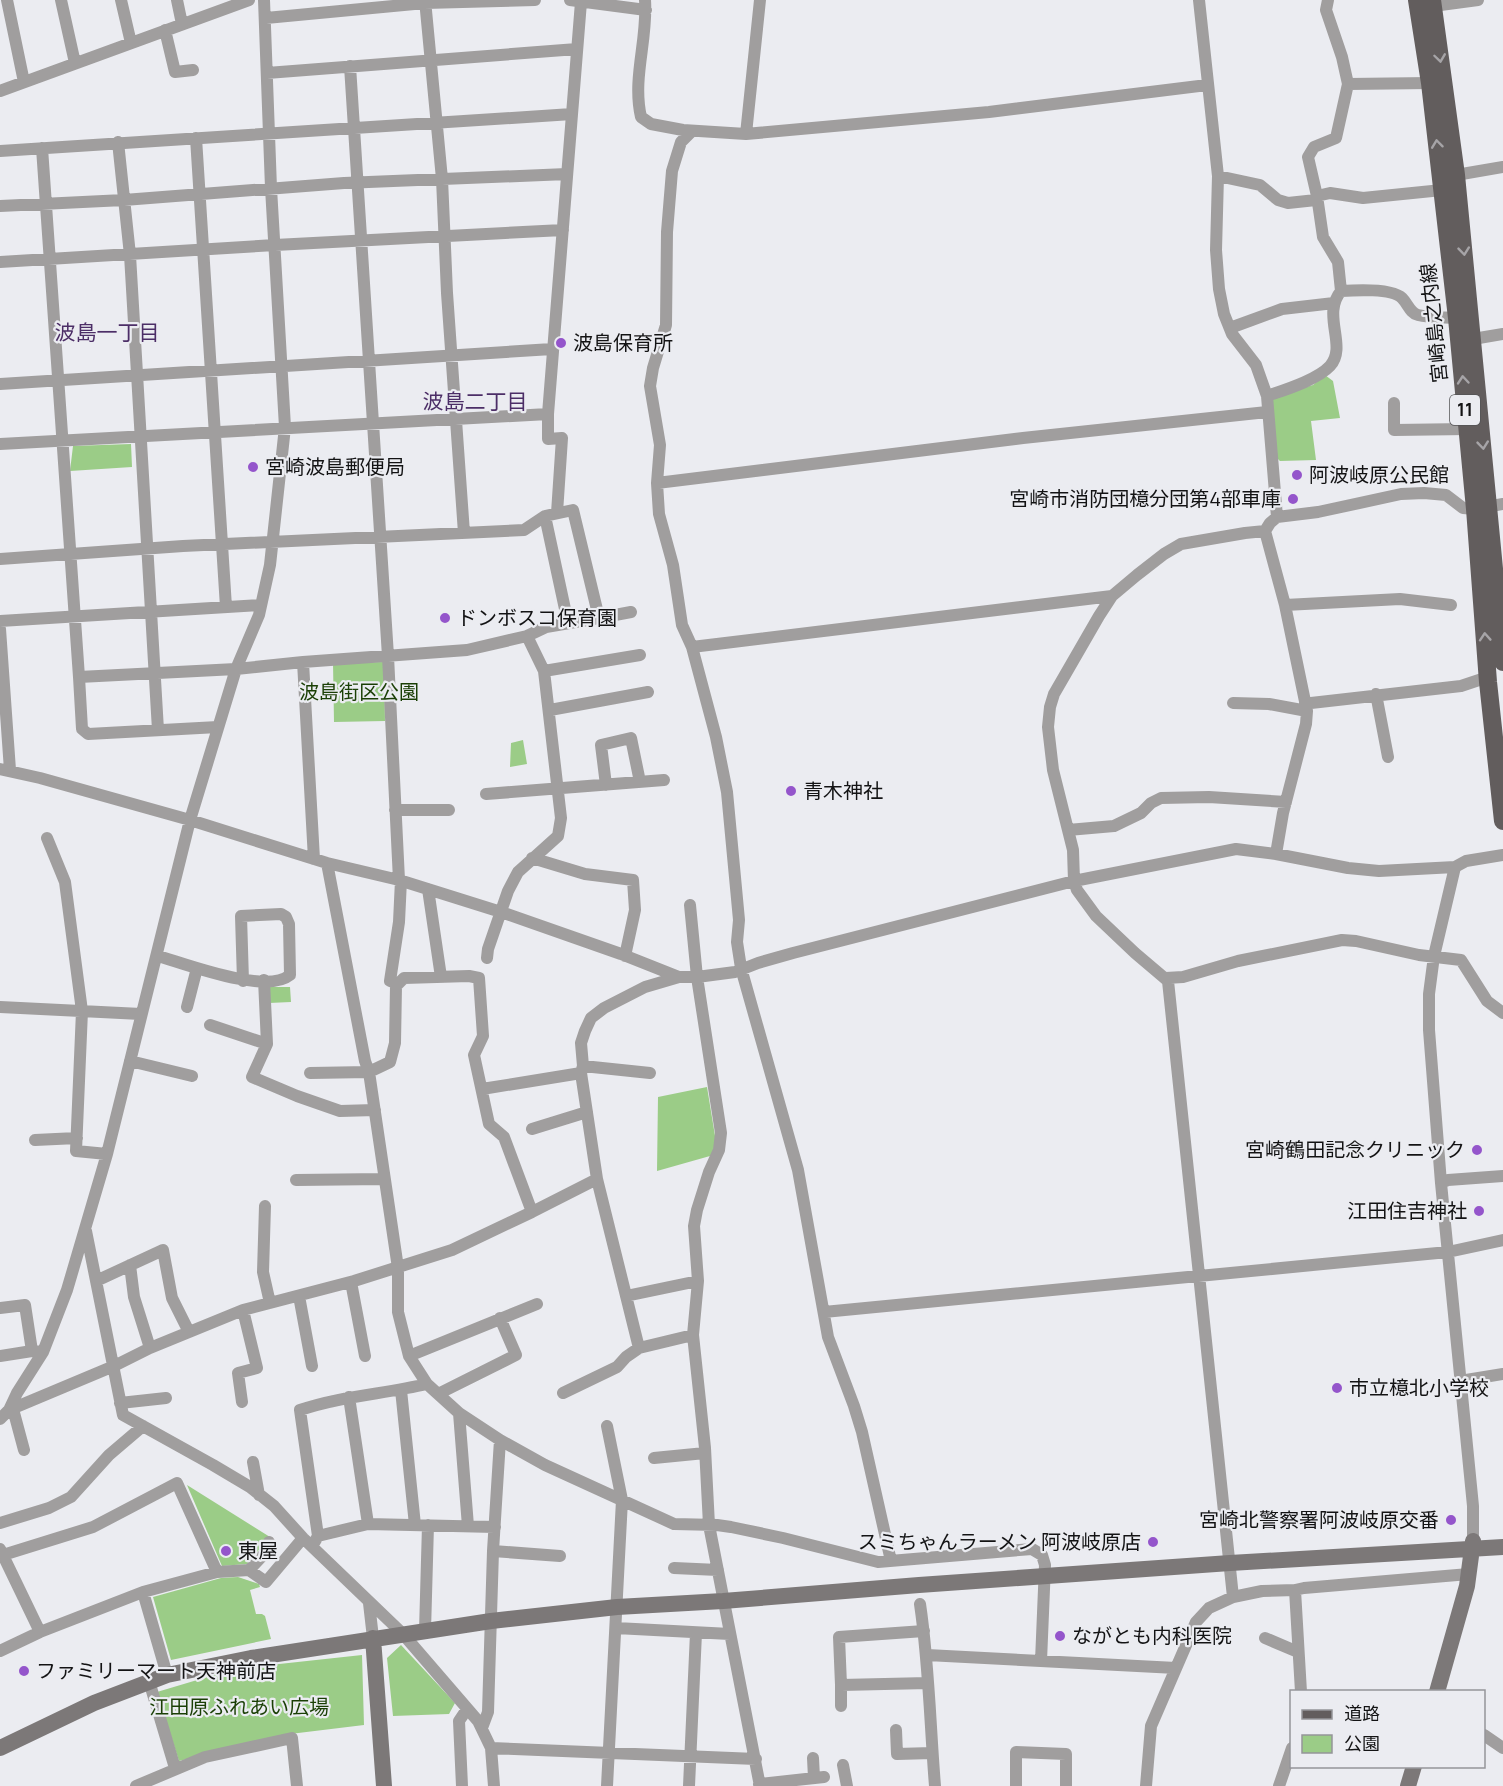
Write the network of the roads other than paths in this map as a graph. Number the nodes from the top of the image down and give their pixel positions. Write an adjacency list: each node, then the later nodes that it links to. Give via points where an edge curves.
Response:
1 (7, 0): 26 (street)
2 (61, 0): 22 (street)
3 (121, 0): 19 (street)
4 (177, 0): 17 (street)
5 (249, 0): 17 (street)
6 (264, 0): 16 (street)
7 (535, 0): 13 (street)
8 (760, 0): 36 (street)
9 (1199, 0): 29 (street)
10 (1328, 0): 27 (street, via 1326,10)
11 (1478, 0): 14 (street)
12 (576, 1): 15 (street); 20 (street)
13 (425, 2): 16 (street); 21 (street)
14 (1427, 2): 28 (main road, 宮崎島之内線 / 11); 43 (main road, 宮崎島之内線 / 11, one-way to 43)
15 (646, 5): 34 (street, via 639,78 641,117 651,124)
16 (266, 18): 25 (street)
17 (182, 24): 18 (street)
18 (165, 30): 19 (street); 24 (street, via 175,72)
19 (131, 43): 22 (street)
20 (577, 49): 21 (street); 31 (street)
21 (431, 60): 23 (street); 32 (street)
22 (75, 63): 26 (street)
23 (350, 66): 25 (street); 33 (street)
24 (193, 70)
25 (267, 73): 35 (street)
26 (24, 82): 30 (street)
27 (1348, 84): 28 (street); 50 (street, via 1336,138 1309,152)
28 (1430, 84): 48 (main road, 宮崎島之内線 / 11, one-way to 28)
29 (1207, 85): 36 (street, via 989,112); 44 (street)
30 (0, 91)
31 (572, 114): 32 (street); 42 (street)
32 (437, 122): 33 (street); 45 (street)
33 (354, 128): 35 (street); 46 (street)
34 (691, 132): 36 (street); 88 (street, via 681,142 672,171 666,325 650,386 660,445)
35 (268, 134): 37 (street); 47 (street)
36 (746, 134)
37 (196, 138): 38 (street); 49 (street)
38 (118, 142): 39 (street); 51 (street)
39 (42, 148): 40 (street); 52 (street)
40 (0, 151)
41 (1503, 167): 43 (street)
42 (567, 174): 45 (street); 54 (street)
43 (1456, 175): 48 (street); 67 (main road, 宮崎島之内線 / 11, one-way to 67)
44 (1218, 176): 50 (street, via 1260,185 1287,203); 65 (street, via 1216,250 1221,297)
45 (442, 179): 46 (street); 55 (street)
46 (358, 183): 47 (street); 56 (street)
47 (271, 188): 49 (street); 57 (street)
48 (1442, 190): 50 (street, via 1363,198 1330,193); 64 (main road, 宮崎島之内線 / 11)
49 (200, 193): 51 (street); 58 (street)
50 (1316, 198): 62 (street, via 1323,237 1338,262)
51 (124, 200): 52 (street); 59 (street)
52 (46, 203): 53 (street); 60 (street)
53 (0, 206)
54 (563, 230): 55 (street); 68 (street)
55 (444, 236): 56 (street); 69 (street)
56 (362, 241): 57 (street); 70 (street)
57 (274, 245): 58 (street); 71 (street)
58 (203, 250): 59 (street); 72 (street)
59 (130, 255): 60 (street); 73 (street)
60 (50, 260): 61 (street); 74 (street)
61 (0, 262)
62 (1341, 291): 63 (street); 64 (street, via 1391,293 1401,296 1417,315)
63 (1334, 303): 65 (street, via 1282,309); 76 (street, via 1336,353 1330,366 1306,381)
64 (1457, 318): 83 (main road, 宮崎島之内線 / 11, one-way to 64)
65 (1230, 328): 76 (street, via 1256,365)
66 (1503, 334): 67 (street)
67 (1473, 339): 89 (main road, 宮崎島之内線 / 11, one-way to 89)
68 (552, 349): 69 (street); 79 (street)
69 (453, 355): 70 (street); 80 (street)
70 (369, 360): 71 (street); 81 (street)
71 (282, 366): 72 (street); 82 (street)
72 (211, 370): 73 (street); 84 (street)
73 (136, 375): 74 (street); 85 (street)
74 (58, 380): 75 (street); 86 (street)
75 (0, 384)
76 (1267, 396): 78 (street)
77 (1394, 403): 83 (street, via 1394,430)
78 (1267, 412): 88 (street); 91 (street)
79 (548, 414): 80 (street); 90 (street, via 548,439 562,438)
80 (457, 418): 81 (street); 93 (street)
81 (373, 423): 82 (street); 94 (street)
82 (285, 427): 84 (street); 95 (street)
83 (1467, 429): 89 (main road, 宮崎島之内線 / 11)
84 (215, 432): 85 (street); 96 (street)
85 (139, 436): 86 (street); 97 (street)
86 (63, 441): 87 (street); 98 (street)
87 (0, 444)
88 (657, 483): 113 (street, via 659,514 673,565 682,625)
89 (1489, 506): 91 (street, via 1463,508 1446,495 1413,493); 117 (main road, 宮崎島之内線 / 11); 122 (main road, 宮崎島之内線 / 11, one-way to 89)
90 (551, 515): 93 (street, via 524,530); 108 (street, via 573,510); 110 (street)
91 (1277, 517): 92 (street)
92 (1265, 531): 100 (street, via 1181,544); 102 (street)
93 (464, 533): 94 (street)
94 (380, 536): 95 (street); 115 (street)
95 (273, 542): 96 (street); 101 (street)
96 (222, 544): 97 (street); 104 (street)
97 (146, 549): 98 (street); 105 (street)
98 (71, 554): 99 (street); 107 (street)
99 (0, 559)
100 (1112, 596): 113 (street); 142 (street, via 1058,686 1050,707 1053,770)
101 (261, 605): 104 (street); 118 (street)
102 (1285, 605): 103 (street, via 1400,599); 126 (street)
103 (1451, 605)
104 (226, 608): 105 (street)
105 (150, 612): 107 (street); 120 (street)
106 (631, 612): 108 (street)
107 (75, 617): 109 (street); 121 (street)
108 (599, 618): 110 (street)
109 (0, 621)
110 (568, 623): 112 (street)
111 (0, 629): 131 (street)
112 (527, 636): 115 (street, via 467,650); 119 (street)
113 (692, 647): 160 (street, via 730,810)
114 (640, 655): 119 (street)
115 (388, 656): 116 (street); 138 (street)
116 (303, 662): 118 (street); 147 (street)
117 (1503, 662)
118 (236, 669): 120 (street); 128 (street)
119 (544, 671): 127 (street)
120 (154, 672): 121 (street); 129 (street)
121 (79, 676): 129 (street, via 82,729 88,734)
122 (1488, 677): 124 (street, via 1461,686); 141 (main road, 宮崎島之内線 / 11)
123 (648, 692): 127 (street)
124 (1376, 694): 126 (street); 130 (street)
125 (1233, 703): 126 (street)
126 (1306, 706): 137 (street, via 1306,724)
127 (550, 710): 135 (street)
128 (218, 727): 129 (street); 140 (street)
129 (158, 730)
130 (1388, 757)
131 (5, 770): 140 (street)
132 (664, 780): 133 (street)
133 (640, 782): 134 (street); 134 (street, via 631,738 601,745)
134 (606, 785): 135 (street)
135 (557, 789): 136 (street); 146 (street, via 561,818 558,836)
136 (486, 794)
137 (1286, 802): 142 (street, via 1209,796 1161,798 1114,826); 144 (street)
138 (395, 810): 139 (street); 150 (street)
139 (449, 810)
140 (190, 820): 147 (street); 155 (street)
141 (1503, 820)
142 (1068, 830): 151 (street)
143 (48, 838): 170 (street, via 65,882)
144 (1276, 854): 149 (street, via 1379,872); 151 (street, via 1236,849)
145 (1503, 855): 149 (street)
146 (532, 858): 154 (street, via 518,872); 156 (street, via 585,874 633,880 635,910)
147 (314, 859): 148 (street)
148 (327, 863): 150 (street); 177 (street)
149 (1455, 867): 157 (street)
150 (400, 880): 152 (street); 167 (street, via 399,922 390,981)
151 (1074, 881): 160 (street); 164 (street, via 1096,916)
152 (428, 889): 154 (street); 161 (street)
153 (690, 905): 163 (street)
154 (501, 912): 156 (street); 158 (street)
155 (158, 956): 159 (street); 172 (street)
156 (625, 956): 162 (street)
157 (1434, 956): 164 (street, via 1342,940); 171 (street, via 1461,960 1487,1000); 192 (street, via 1429,1030)
158 (487, 958)
159 (197, 968): 166 (street); 169 (street)
160 (741, 968): 163 (street); 210 (street, via 798,1170)
161 (441, 977): 167 (street, via 404,978); 181 (street, via 479,978 483,1036 474,1055)
162 (679, 977): 163 (street); 176 (street, via 645,987 591,1018 581,1043)
163 (698, 978): 202 (street, via 721,1133 694,1226)
164 (1166, 978): 200 (street)
165 (264, 980): 166 (street); 166 (street, via 283,980 290,975 289,924 281,914 241,916); 174 (street)
166 (243, 981)
167 (399, 984): 177 (street, via 390,1062)
168 (0, 1007): 170 (street)
169 (187, 1007)
170 (82, 1011): 172 (street); 185 (street)
171 (1503, 1012)
172 (141, 1014): 175 (street)
173 (210, 1025): 174 (street)
174 (267, 1044): 182 (street, via 252,1077 340,1111)
175 (130, 1061): 180 (street); 187 (street)
176 (582, 1070): 179 (street); 181 (street); 183 (street)
177 (369, 1072): 178 (street); 182 (street)
178 (310, 1073)
179 (650, 1073)
180 (192, 1076)
181 (482, 1089): 194 (street, via 489,1124 504,1137)
182 (375, 1110): 189 (street)
183 (587, 1112): 184 (street); 190 (street)
184 (532, 1129)
185 (76, 1138): 186 (street); 187 (street, via 76,1151)
186 (35, 1140)
187 (107, 1155): 195 (street)
188 (1503, 1176): 192 (street)
189 (384, 1179): 191 (street); 199 (street)
190 (597, 1179): 194 (street); 205 (street)
191 (296, 1180)
192 (1441, 1183): 197 (street)
193 (264, 1206): 206 (street, via 263,1272)
194 (532, 1212): 199 (street, via 452,1250)
195 (85, 1230): 201 (street); 216 (street, via 67,1290)
196 (1503, 1240): 197 (street)
197 (1448, 1252): 200 (street); 223 (street)
198 (130, 1265): 201 (street); 212 (street, via 163,1250 172,1298); 214 (street, via 134,1297)
199 (398, 1268): 203 (street); 219 (street, via 398,1312)
200 (1198, 1275): 210 (street); 259 (street)
201 (96, 1281): 220 (street)
202 (698, 1281): 205 (street); 213 (street)
203 (351, 1282): 204 (street); 218 (street)
204 (299, 1296): 206 (street); 221 (street)
205 (626, 1296): 215 (street)
206 (270, 1303): 209 (street)
207 (537, 1304): 211 (street)
208 (0, 1308): 216 (street, via 25,1305)
209 (243, 1310): 212 (street); 231 (street, via 256,1368 238,1373)
210 (824, 1312): 258 (street, via 828,1337 862,1432)
211 (500, 1318): 219 (street); 227 (street, via 516,1355)
212 (189, 1332): 214 (street)
213 (693, 1335): 215 (street); 238 (street)
214 (150, 1348): 220 (street)
215 (639, 1348): 226 (street, via 617,1367)
216 (38, 1352): 217 (street); 232 (street)
217 (0, 1356)
218 (365, 1356)
219 (409, 1356): 224 (street)
220 (114, 1366): 230 (street); 232 (street)
221 (312, 1366)
222 (1503, 1374): 223 (street)
223 (1460, 1381): 253 (street, via 1473,1506)
224 (427, 1384): 225 (street); 227 (street)
225 (401, 1390): 228 (street); 245 (street)
226 (563, 1393)
227 (438, 1394): 233 (street)
228 (349, 1397): 244 (street); 251 (street, via 300,1410)
229 (166, 1398): 230 (street)
230 (120, 1402): 234 (street, via 123,1415)
231 (242, 1402)
232 (7, 1409): 237 (street)
233 (459, 1413): 236 (street); 248 (street)
234 (143, 1426): 241 (street); 243 (street, via 109,1455 71,1497)
235 (606, 1426): 242 (street)
236 (500, 1440): 242 (street); 249 (street)
237 (24, 1450)
238 (705, 1453): 239 (street); 247 (street)
239 (654, 1458)
240 (253, 1462): 241 (street)
241 (259, 1495): 251 (street)
242 (622, 1500): 247 (street, via 674,1524); 272 (street)
243 (0, 1523)
244 (368, 1524): 245 (street); 251 (street)
245 (415, 1525): 246 (street)
246 (428, 1525): 248 (street); 275 (street)
247 (709, 1525): 258 (street, via 783,1538 878,1563); 262 (street)
248 (468, 1526): 249 (street)
249 (495, 1527): 255 (street)
250 (1503, 1538): 253 (street)
251 (311, 1540): 261 (street, via 266,1582); 270 (street)
252 (269, 1542): 261 (street, via 266,1552)
253 (1472, 1545): 254 (street); 259 (street); 264 (street)
254 (1503, 1547)
255 (493, 1551): 257 (street); 273 (street)
256 (2, 1552): 263 (street, via 93,1527 177,1482); 277 (street)
257 (560, 1556)
258 (891, 1561): 265 (street, via 1032,1549 1042,1555)
259 (1230, 1563): 265 (street); 268 (street)
260 (674, 1568): 262 (street)
261 (249, 1570): 263 (street)
262 (718, 1570): 269 (street)
263 (217, 1572): 267 (street)
264 (1469, 1574): 266 (street); 293 (street)
265 (1045, 1576): 269 (street); 286 (street)
266 (1295, 1590): 268 (street); 284 (street)
267 (142, 1592): 277 (street); 288 (street)
268 (1233, 1597): 287 (street, via 1209,1608 1200,1617)
269 (723, 1601): 272 (street); 280 (street)
270 (369, 1603): 279 (street); 281 (street)
271 (920, 1604): 276 (street)
272 (617, 1607): 273 (street); 274 (street)
273 (490, 1621): 275 (street); 296 (street, via 488,1712)
274 (616, 1628): 278 (street); 302 (street)
275 (425, 1631): 279 (street)
276 (924, 1631): 285 (street); 291 (street, via 839,1637)
277 (40, 1632): 283 (street)
278 (696, 1633): 280 (street); 305 (street)
279 (403, 1634): 281 (street); 295 (street)
280 (730, 1634): 307 (street)
281 (373, 1638): 288 (street); 314 (street)
282 (1265, 1638): 284 (street)
283 (0, 1651)
284 (1298, 1652): 292 (street)
285 (927, 1655): 286 (street); 290 (street)
286 (1041, 1661): 287 (street)
287 (1176, 1668): 323 (street, via 1151,1726)
288 (166, 1675): 289 (street)
289 (149, 1681): 299 (street); 309 (street)
290 (927, 1683): 291 (street); 303 (street)
291 (841, 1685): 294 (street)
292 (1301, 1690)
293 (1438, 1690)
294 (841, 1706)
295 (467, 1709): 296 (street); 315 (street, via 459,1721)
296 (482, 1728): 300 (street)
297 (896, 1730): 303 (street, via 897,1754)
298 (1485, 1735): 301 (street)
299 (0, 1748)
300 (491, 1748): 302 (street); 316 (street)
301 (1503, 1748)
302 (609, 1752): 305 (street); 317 (street)
303 (932, 1754): 320 (street)
304 (1290, 1754): 324 (street)
305 (691, 1756): 307 (street); 318 (street)
306 (813, 1758): 311 (street, via 819,1778)
307 (756, 1759): 311 (street)
308 (843, 1765): 319 (street)
309 (175, 1768): 312 (street); 313 (street, via 205,1757 292,1738)
310 (1414, 1768): 325 (street)
311 (759, 1785)
312 (136, 1786)
313 (297, 1786)
314 (384, 1786)
315 (462, 1786)
316 (494, 1786)
317 (607, 1786)
318 (689, 1786)
319 (847, 1786)
320 (935, 1786)
321 (1016, 1786): 322 (street, via 1016,1752 1066,1754)
322 (1066, 1786)
323 (1146, 1786)
324 (1279, 1786)
325 (1408, 1786)

